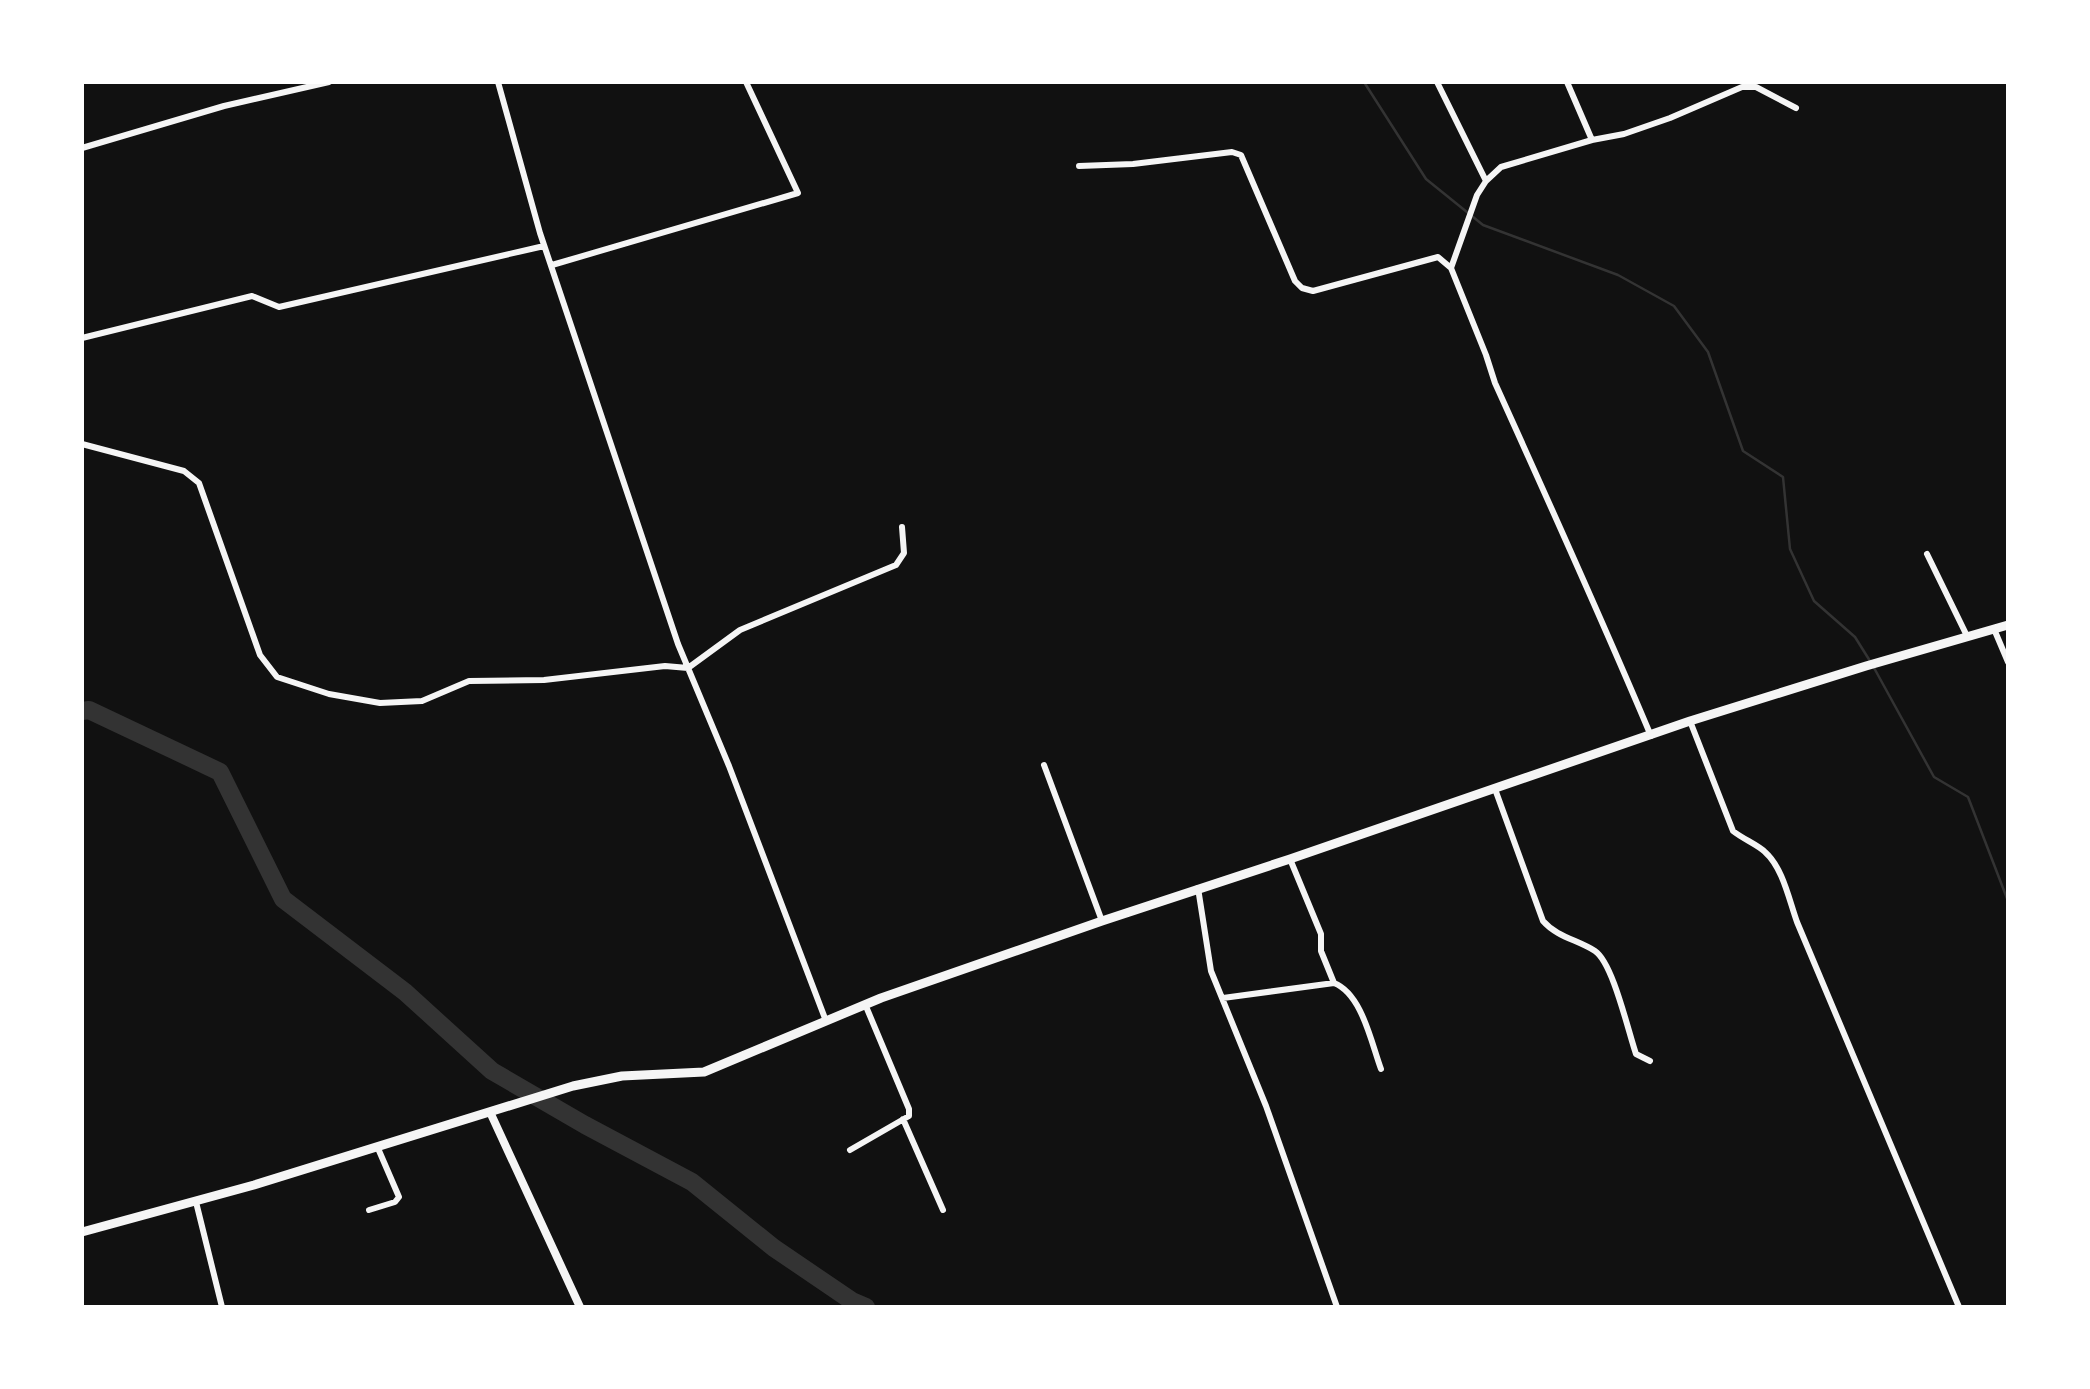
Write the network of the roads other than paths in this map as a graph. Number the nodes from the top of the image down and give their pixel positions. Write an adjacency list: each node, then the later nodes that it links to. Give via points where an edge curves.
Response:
1 (329, 82): 8 (street, via 224,106)
2 (498, 82): 11 (street)
3 (746, 82): 12 (street, via 798,193)
4 (1437, 82): 10 (street)
5 (1567, 82): 7 (street)
6 (1796, 108): 7 (street, via 1756,87 1742,87 1670,118)
7 (1592, 140): 10 (street, via 1501,167)
8 (82, 148)
9 (1079, 166): 13 (street, via 1232,152 1241,155 1302,288 1314,291 1438,257)
10 (1486, 181): 13 (street)
11 (544, 246): 12 (street); 14 (street, via 279,307 252,296)
12 (552, 265): 22 (street)
13 (1451, 268): 24 (street, via 1495,383)
14 (82, 338)
15 (82, 444): 22 (street, via 184,471 199,484 260,655 276,677 329,694 380,703 422,701 469,681)
16 (902, 527): 22 (street, via 904,552 896,565 740,630)
17 (1927, 554): 20 (street)
18 (2008, 625): 19 (main road)
19 (1994, 629): 20 (main road); 21 (street)
20 (1967, 636): 23 (main road)
21 (2008, 662)
22 (688, 668): 33 (street)
23 (1690, 721): 24 (main road); 47 (street, via 1733,831 1765,852 1778,871)
24 (1651, 736): 26 (main road)
25 (1044, 765): 29 (street)
26 (1494, 789): 27 (main road); 34 (street, via 1543,921 1551,930 1596,952 1608,967 1636,1054)
27 (1290, 859): 28 (main road); 30 (street, via 1321,934 1321,951)
28 (1198, 888): 29 (main road); 31 (street, via 1212,971)
29 (1102, 920): 32 (main road)
30 (1334, 983): 31 (street); 35 (street, via 1345,987 1357,1003)
31 (1223, 998): 46 (street)
32 (865, 1004): 33 (main road); 37 (street, via 909,1109 909,1116)
33 (826, 1021): 36 (main road, via 704,1072 622,1076)
34 (1650, 1061)
35 (1381, 1069)
36 (490, 1112): 38 (main road); 45 (street)
37 (903, 1119): 39 (street); 42 (street)
38 (377, 1146): 40 (main road); 41 (street, via 399,1197)
39 (850, 1150)
40 (196, 1202): 43 (main road); 44 (street)
41 (369, 1210)
42 (943, 1210)
43 (82, 1232)
44 (222, 1307)
45 (580, 1307)
46 (1337, 1307)
47 (1959, 1307)

